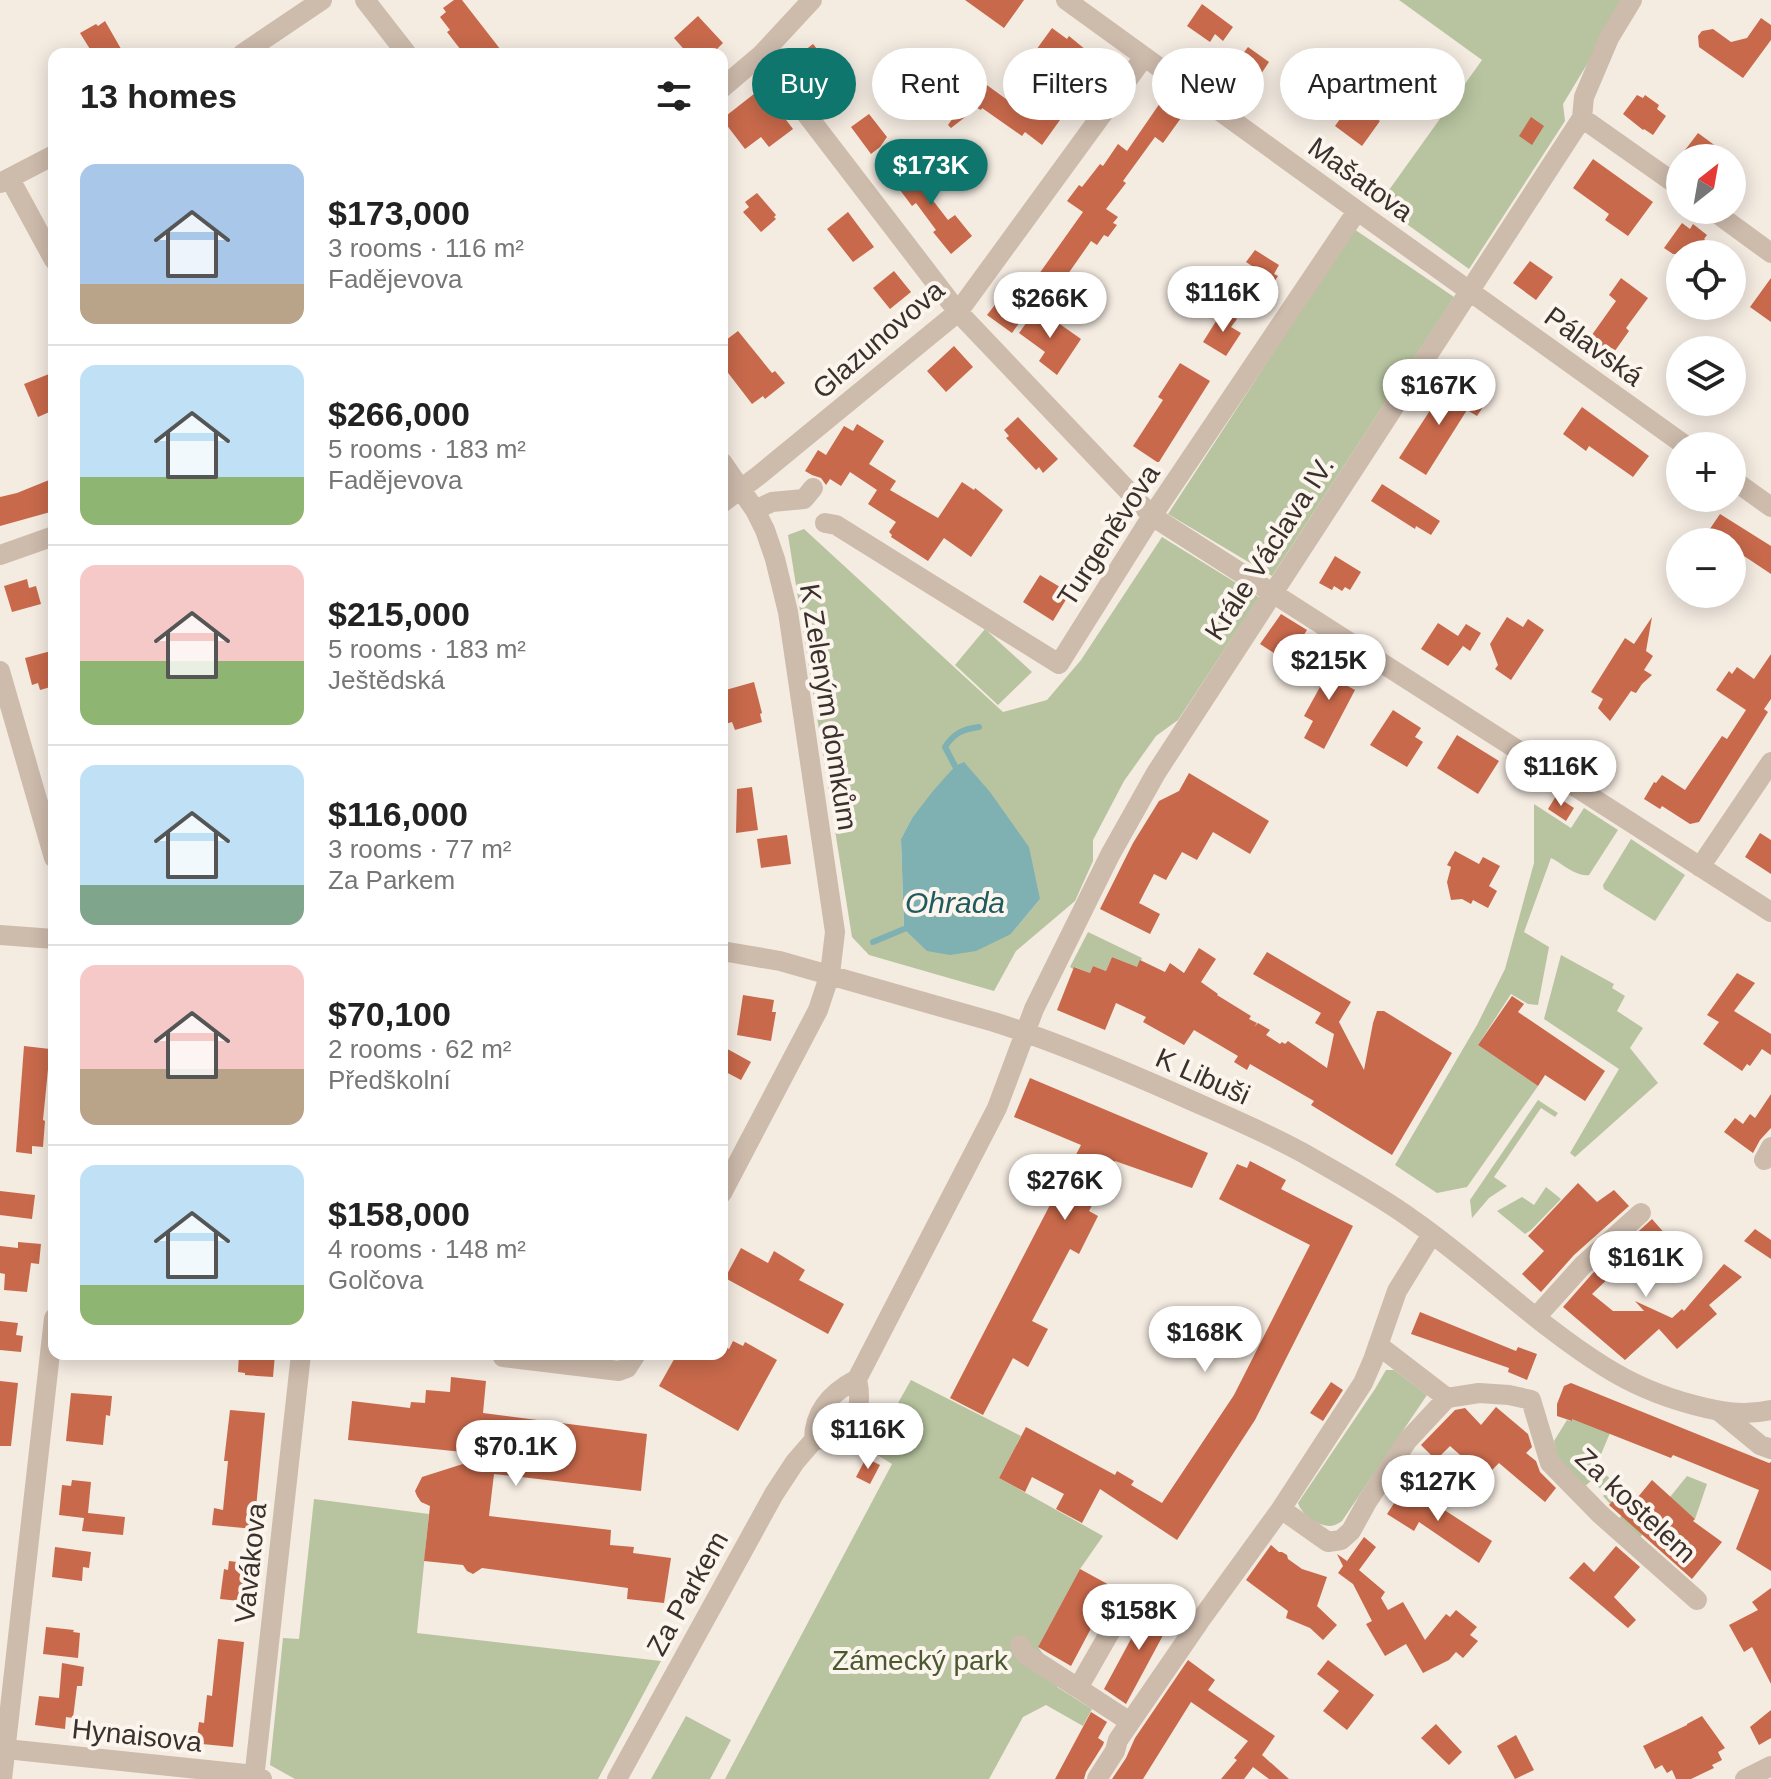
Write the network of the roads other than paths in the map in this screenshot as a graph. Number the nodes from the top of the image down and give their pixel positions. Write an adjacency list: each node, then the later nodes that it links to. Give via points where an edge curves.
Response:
1 (322, 0): 6 (street)
2 (365, 0): 7 (street)
3 (812, 0): 8 (street)
4 (1066, 0): 9 (street, Mašatova)
5 (1632, 0): 12 (street, Krále Václava IV., via 1589,85)
6 (251, 48)
7 (402, 48)
8 (767, 48)
9 (1144, 57): 17 (street, Mašatova); 22 (street, Glazunovova)
10 (752, 63): 11 (street)
11 (728, 83)
12 (1582, 118): 15 (street); 21 (street, Krále Václava IV.)
13 (811, 120): 22 (street)
14 (48, 158): 16 (street)
15 (1666, 177)
16 (5, 181): 19 (street)
17 (1357, 211): 21 (street, Mašatova); 31 (street, Turgeněvova)
18 (1731, 224): 20 (street)
19 (48, 250)
20 (1771, 253)
21 (1469, 291): 23 (street, Pálavská); 35 (street, Krále Václava IV.)
22 (958, 312): 26 (street, Glazunovova); 31 (street)
23 (1666, 432)
24 (728, 470): 26 (street, K Zeleným domkům)
25 (813, 488): 30 (street, via 804,499 772,502)
26 (742, 489): 28 (street, Glazunovova); 30 (street, K Zeleným domkům)
27 (1746, 489): 29 (street)
28 (728, 499)
29 (1771, 507)
30 (755, 510): 44 (street, K Zeleným domkům, via 788,612 835,932)
31 (1152, 516): 32 (street, Turgeněvova, via 1059,664); 35 (street)
32 (825, 523)
33 (48, 538): 34 (street)
34 (0, 555)
35 (1273, 594): 39 (street); 45 (street, Krále Václava IV., via 1156,773)
36 (0, 671): 38 (street)
37 (1771, 762): 39 (street)
38 (48, 837)
39 (1700, 867): 40 (street)
40 (1771, 912)
41 (0, 935): 42 (street)
42 (48, 939)
43 (728, 952): 44 (street, K Libuši)
44 (830, 974): 45 (street, K Libuši); 46 (street, K Zeleným domkům, via 818,1010)
45 (1025, 1031): 48 (street, K Libuši, via 1273,1138); 55 (street, Za Parkem, via 997,1108)
46 (728, 1182)
47 (1641, 1213): 49 (street)
48 (1432, 1234): 49 (street, K Libuši); 50 (street, via 1397,1291)
49 (1537, 1316): 58 (street, K Libuši, via 1606,1368 1677,1400)
50 (1378, 1345): 56 (street); 61 (street, via 1363,1383)
51 (49, 1360): 67 (street)
52 (300, 1360): 69 (street, Vavákova)
53 (534, 1360): 54 (street, via 619,1371)
54 (632, 1360)
55 (857, 1379): 59 (street, Za Parkem, via 820,1410); 59 (street, Za Parkem, via 861,1398 849,1426 833,1438)
56 (1447, 1398): 61 (street, via 1407,1441 1341,1540 1328,1542); 63 (street, Za kostelem, via 1479,1393 1531,1400 1550,1463)
57 (1771, 1410): 58 (street)
58 (1720, 1412): 60 (street)
59 (814, 1440): 71 (street, Za Parkem, via 774,1494)
60 (1771, 1449)
61 (1281, 1509): 66 (street)
62 (1130, 1597): 65 (street)
63 (1697, 1600)
64 (1020, 1645): 65 (street, via 1025,1654)
65 (1078, 1688): 66 (street)
66 (1130, 1722): 72 (street)
67 (6, 1749): 69 (street, Hynaisova); 70 (street)
68 (1771, 1766): 73 (street)
69 (257, 1778)
70 (2, 1779)
71 (617, 1779)
72 (1097, 1779)
73 (1745, 1779)

